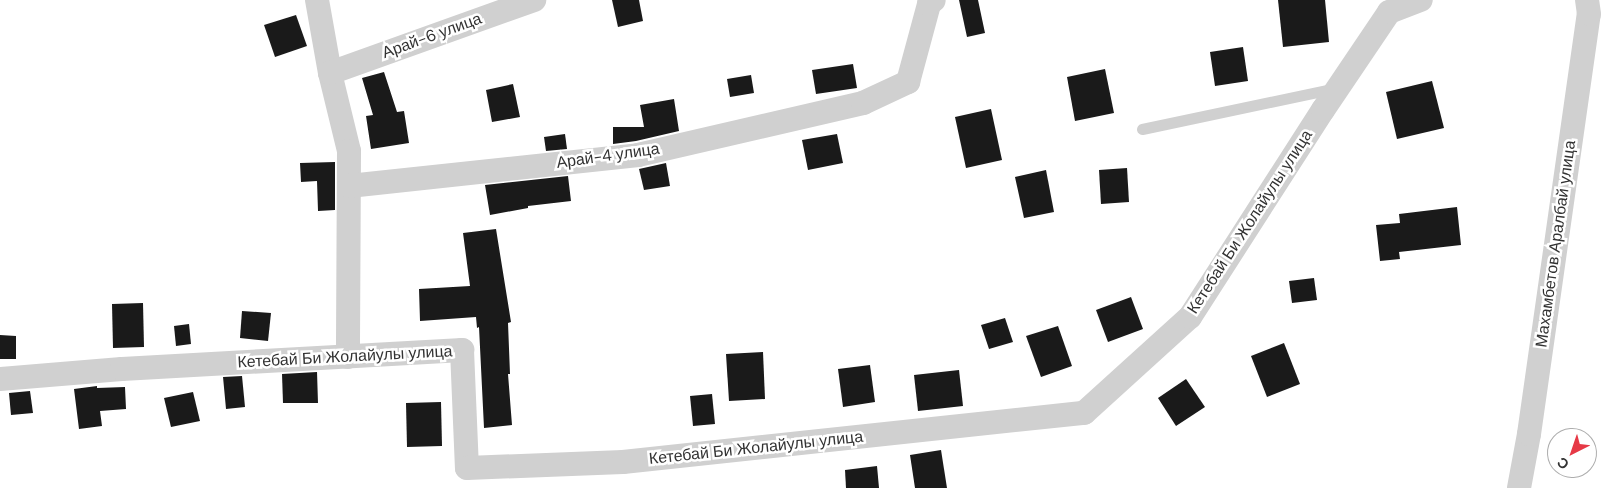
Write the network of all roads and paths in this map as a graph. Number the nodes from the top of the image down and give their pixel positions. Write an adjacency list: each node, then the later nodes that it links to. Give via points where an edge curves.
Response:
1 (317, 0): 6 (street)
2 (534, 0): 6 (street, Арай-6 улица)
3 (934, 0): 9 (street, Арай-4 улица, via 929,4 908,82 863,103 638,155)
4 (1421, 0): 7 (street, Кетебай Би Жолайулы улица, via 1389,12)
5 (1587, 0): 12 (street, Махамбетов Аралбай улица, via 1589,14)
6 (330, 73): 9 (street, via 349,151)
7 (1338, 87): 8 (lane); 10 (street, Кетебай Би Жолайулы улица, via 1190,317 1084,413 623,462 467,468 462,350)
8 (1142, 129)
9 (349, 186): 10 (street)
10 (348, 357): 11 (street, Кетебай Би Жолайулы улица)
11 (0, 379)
12 (1519, 488)

